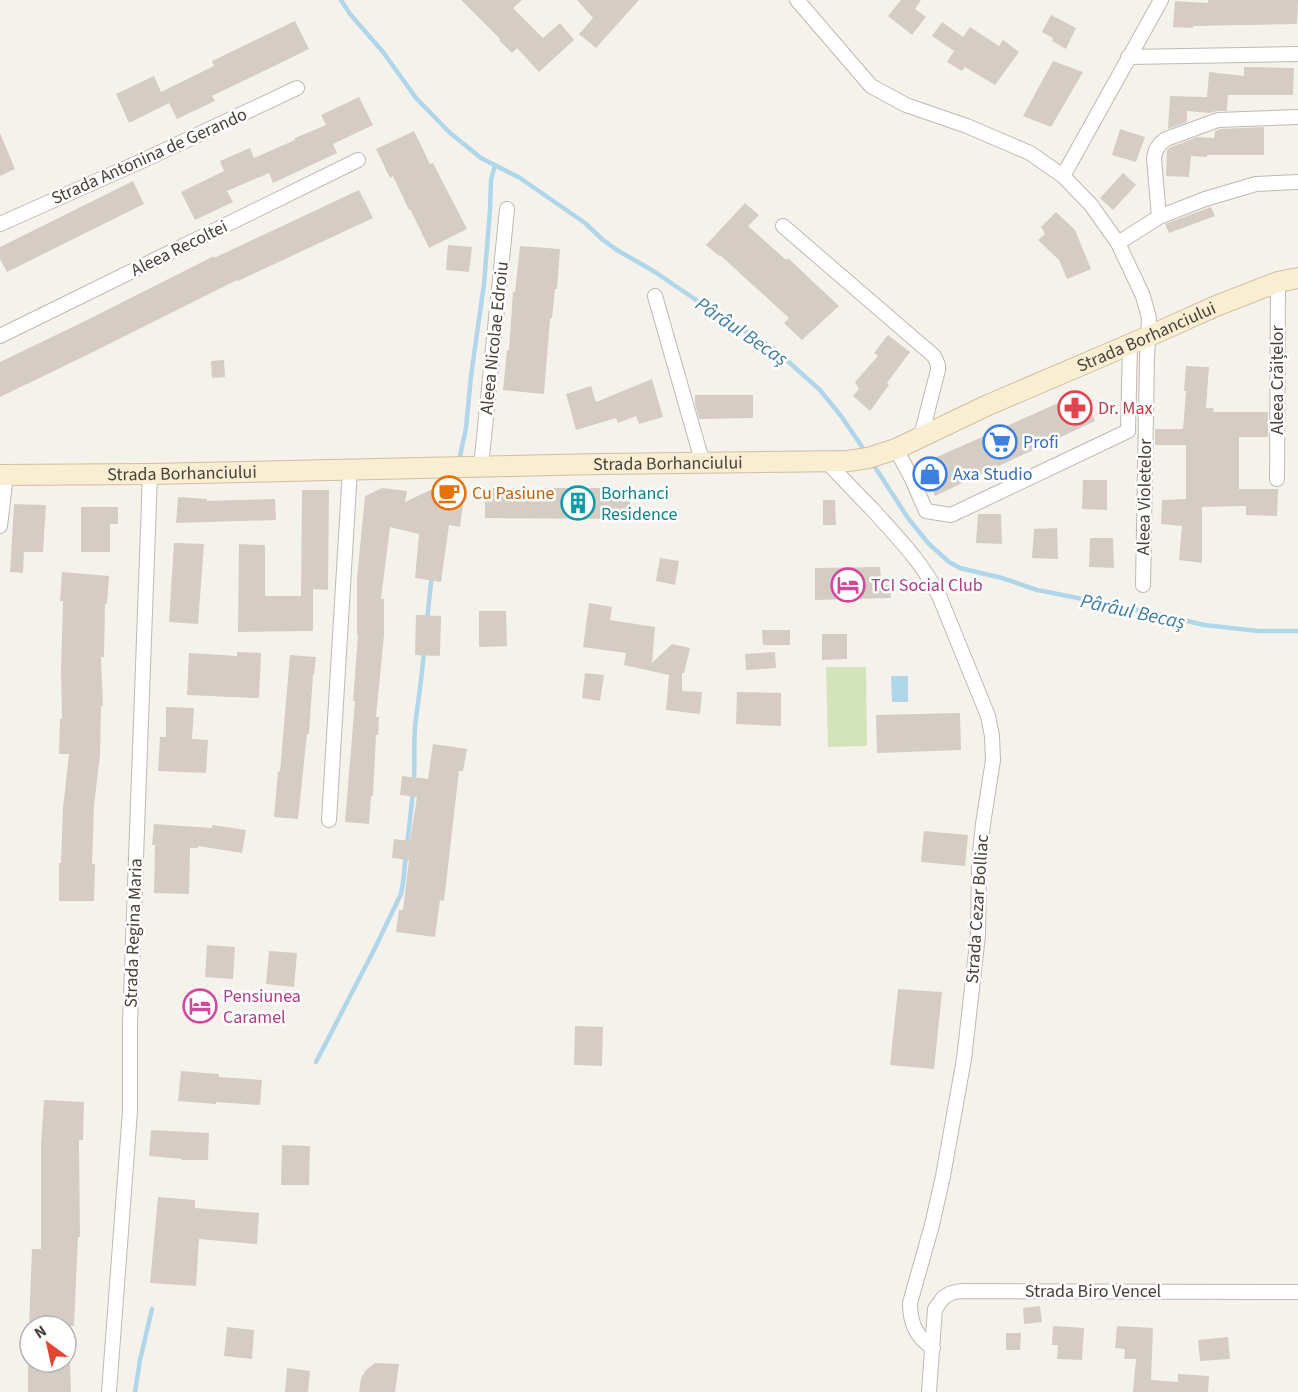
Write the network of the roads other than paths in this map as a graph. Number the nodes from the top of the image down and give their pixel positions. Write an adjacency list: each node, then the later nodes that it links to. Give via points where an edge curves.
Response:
1 (797, 0): 8 (street, via 871,86 906,105 1030,153)
2 (1161, 0): 4 (street)
3 (1298, 54): 4 (street)
4 (1128, 57): 8 (street)
5 (297, 88): 12 (street, Strada Antonina de Gerando)
6 (1298, 117): 11 (street, via 1218,120 1160,144 1154,158)
7 (358, 160): 18 (street, Aleea Recoltei)
8 (1063, 176): 14 (street, via 1091,205)
9 (1298, 182): 11 (street, via 1256,184)
10 (507, 209): 24 (street, Aleea Nicolae Edroiu)
11 (1159, 217): 14 (street)
12 (0, 224)
13 (783, 226): 20 (street, via 936,360 938,370)
14 (1118, 243): 19 (street, via 1149,318)
15 (1298, 278): 16 (main road, Strada Borhanciului)
16 (1278, 282): 19 (main road, Strada Borhanciului); 28 (street, Aleea Crăițelor)
17 (655, 296): 23 (street)
18 (0, 336)
19 (1139, 341): 20 (main road, Strada Borhanciului); 21 (street, Aleea Violetelor, via 1128,431 951,515 926,511 912,479); 30 (street, Aleea Violetelor)
20 (921, 436): 21 (main road, Strada Borhanciului)
21 (892, 450): 22 (main road, Strada Borhanciului)
22 (838, 462): 23 (main road, Strada Borhanciului); 33 (street, Strada Cezar Bolliac, via 932,580 988,716 992,736 993,760 980,862 978,935 964,1059 938,1196 910,1303 915,1330)
23 (703, 464): 24 (main road, Strada Borhanciului)
24 (481, 467): 25 (main road, Strada Borhanciului)
25 (350, 469): 26 (main road, Strada Borhanciului); 31 (street)
26 (150, 474): 27 (main road, Strada Borhanciului); 34 (street, Strada Regina Maria, via 129,1023 130,1110)
27 (3, 475): 29 (street)
28 (1277, 479)
29 (0, 526)
30 (1143, 585)
31 (329, 820)
32 (1298, 1292): 33 (street, Strada Biro Vencel, via 961,1291 938,1303)
33 (933, 1348): 35 (street)
34 (109, 1392)
35 (929, 1392)

